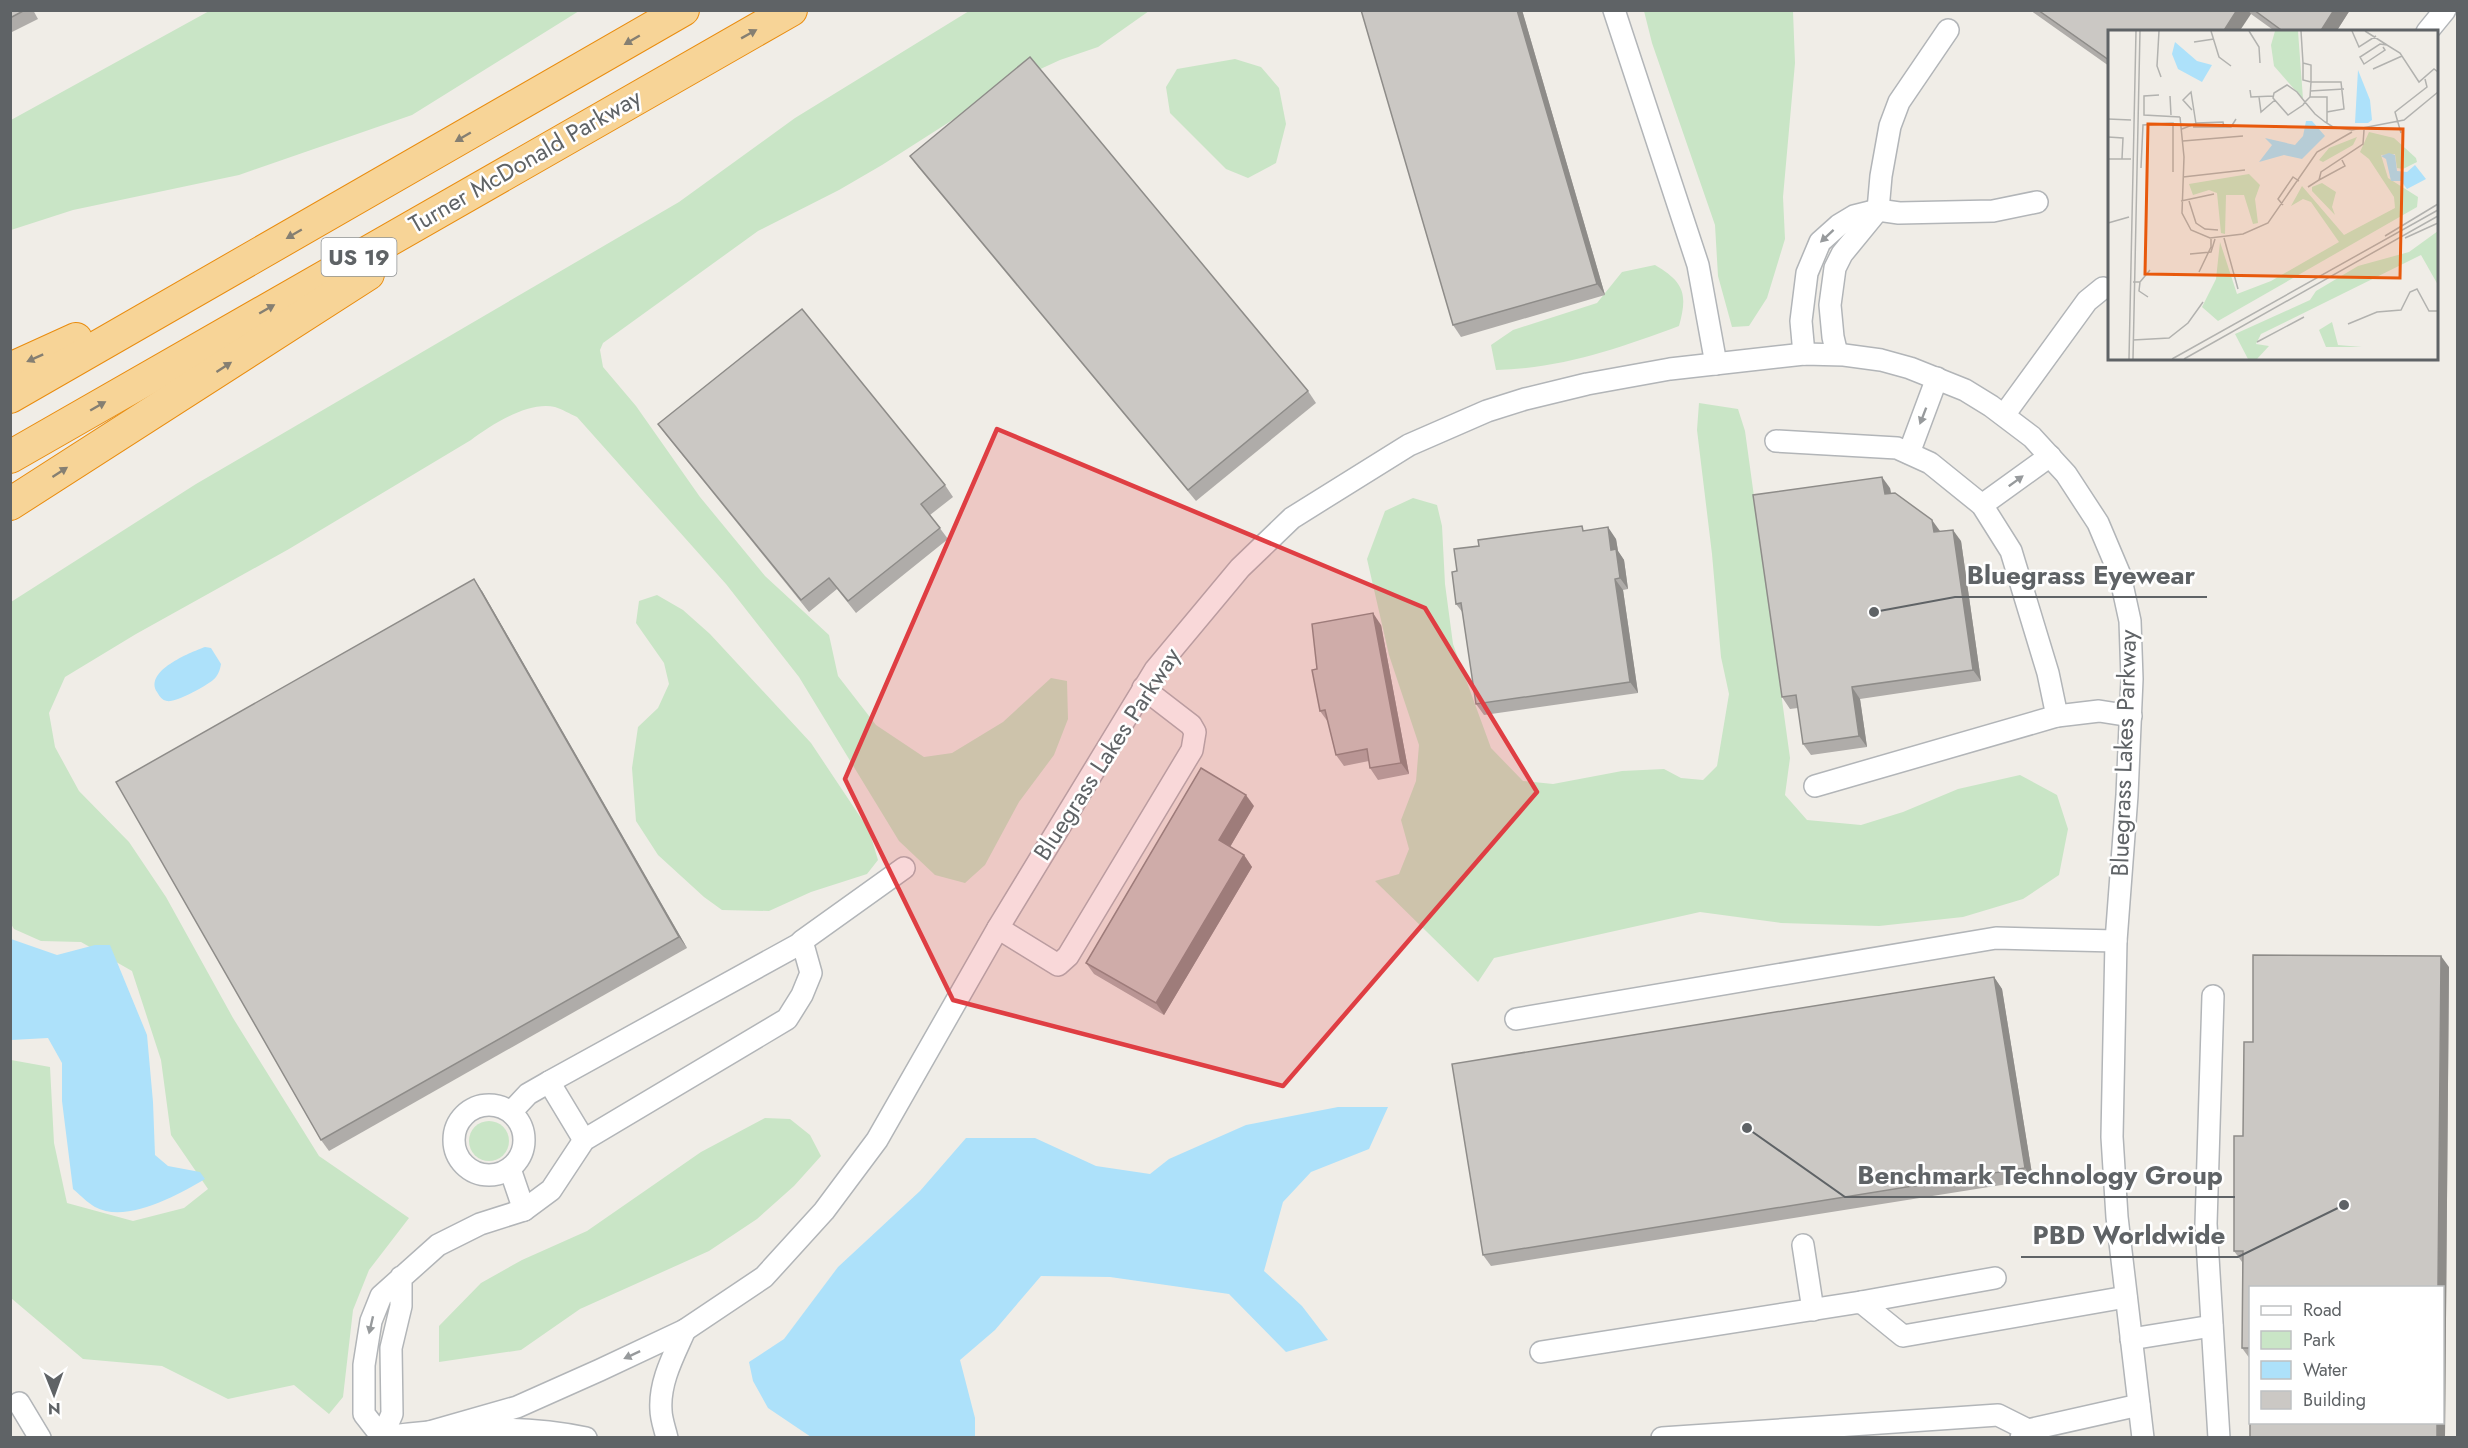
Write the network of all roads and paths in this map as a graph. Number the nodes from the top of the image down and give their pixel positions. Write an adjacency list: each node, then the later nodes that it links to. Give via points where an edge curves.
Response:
1 (683, 10): 10 (highway, US 19, one-way to 10)
2 (791, 10): 7 (highway, Turner McDonald Parkway / US 19, one-way to 2)
3 (1614, 10): 14 (street, via 1698,265)
4 (2445, 10): 6 (street)
5 (1948, 30): 9 (street, via 1899,102 1890,126)
6 (2429, 30)
7 (707, 57): 21 (highway, Turner McDonald Parkway / US 19, one-way to 7); 23 (highway, one-way to 7)
8 (2037, 202): 9 (street, via 1994,211)
9 (1878, 210): 12 (street, one-way to 12, via 1854,216 1839,225 1820,242 1812,256 1801,321); 13 (street, via 1835,268 1830,304)
10 (241, 264): 15 (highway, one-way to 15); 17 (highway, US 19)
11 (2103, 288): 18 (street, via 2087,301)
12 (1804, 354): 13 (street, Bluegrass Lakes Parkway); 14 (street, Bluegrass Lakes Parkway)
13 (1837, 354): 16 (street, Bluegrass Lakes Parkway, via 1881,360)
14 (1716, 364): 25 (street, Bluegrass Lakes Parkway, via 1649,372 1525,399 1409,445 1292,518 1240,568)
15 (10, 369)
16 (1937, 378): 18 (street, Bluegrass Lakes Parkway, via 1965,390); 20 (street, one-way to 20)
17 (10, 398)
18 (2004, 415): 22 (street, Bluegrass Lakes Parkway)
19 (1776, 441): 20 (street, via 1897,448)
20 (1909, 453): 24 (street, via 1930,463)
21 (10, 456)
22 (2050, 456): 24 (street, one-way to 22); 27 (street, Bluegrass Lakes Parkway, via 2081,494 2120,576 2132,643)
23 (10, 504)
24 (1982, 505): 26 (street, via 2012,551 2048,674)
25 (1143, 688): 30 (street, Bluegrass Lakes Parkway); 30 (street, via 1191,725 1195,741 1068,956 1058,965)
26 (2056, 716): 27 (street, via 2099,711); 28 (street)
27 (2131, 716): 31 (street, Bluegrass Lakes Parkway)
28 (1815, 786)
29 (904, 868): 32 (street)
30 (998, 928): 46 (street, Bluegrass Lakes Parkway, via 877,1140 824,1211 764,1277)
31 (2116, 940): 34 (street, via 1996,938); 42 (street, Bluegrass Lakes Parkway, via 2112,1137)
32 (803, 942): 35 (street); 37 (street, via 811,972 787,1019)
33 (2213, 996): 45 (street, via 2206,1224)
34 (1516, 1019)
35 (549, 1082): 36 (street, via 528,1094); 37 (street)
36 (511, 1112): 38 (street, via 525,1141); 38 (street, via 488,1105 476,1107 458,1122 454,1134 458,1157 475,1173 499,1175)
37 (584, 1140): 39 (street, via 551,1190)
38 (510, 1169): 39 (street)
39 (524, 1210): 55 (street, via 480,1224 438,1245 400,1277 401,1306 391,1348 392,1414)
40 (1803, 1245): 44 (street)
41 (1995, 1278): 43 (street)
42 (2127, 1298): 43 (street, via 1904,1336); 47 (street, Bluegrass Lakes Parkway)
43 (1861, 1302): 44 (street)
44 (1813, 1310): 48 (street)
45 (2212, 1326): 47 (street); 60 (street)
46 (685, 1330): 51 (street, Bluegrass Lakes Parkway, one-way to 51, via 532,1401); 57 (street, via 661,1392 660,1411)
47 (2131, 1339): 50 (street, Bluegrass Lakes Parkway)
48 (1541, 1352)
49 (19, 1403): 54 (street)
50 (2139, 1405): 52 (street); 59 (street, Bluegrass Lakes Parkway)
51 (429, 1432): 55 (street, Bluegrass Lakes Parkway); 56 (street, Bluegrass Lakes Parkway, via 493,1429 555,1431)
52 (2025, 1434): 53 (street, via 1998,1415)
53 (1729, 1435): 58 (street)
54 (40, 1437)
55 (380, 1437)
56 (586, 1437)
57 (667, 1437)
58 (1662, 1437)
59 (2143, 1437)
60 (2219, 1437)

